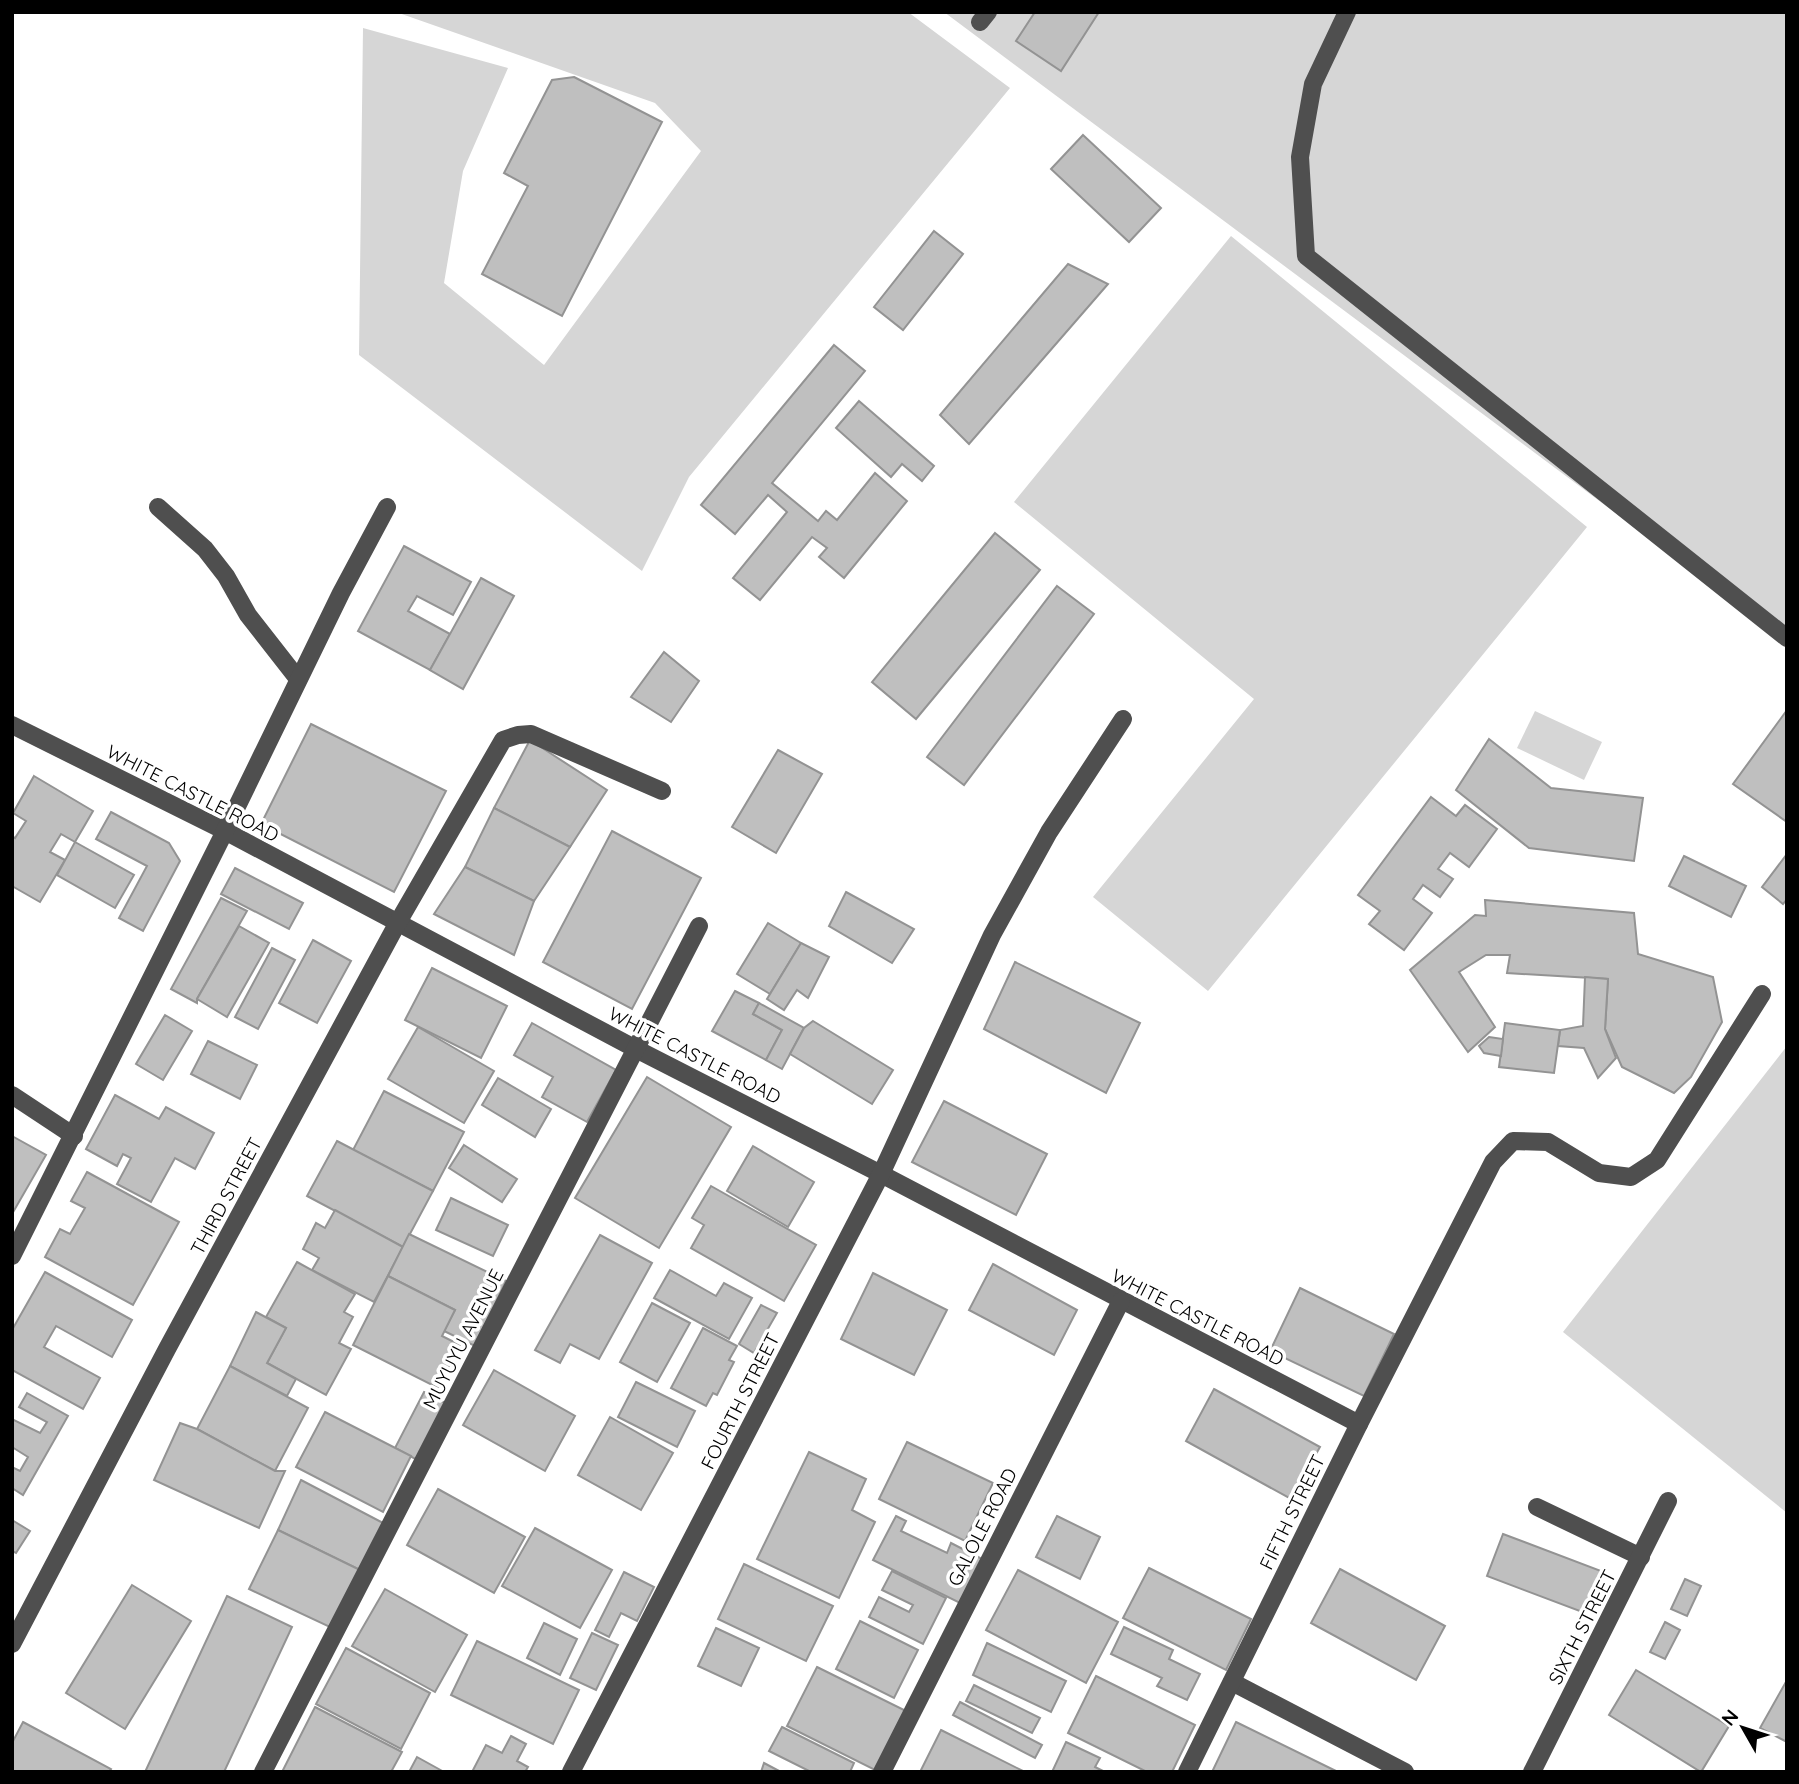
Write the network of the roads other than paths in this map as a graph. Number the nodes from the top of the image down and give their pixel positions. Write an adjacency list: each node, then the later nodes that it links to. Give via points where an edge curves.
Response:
1 (1347, 12): 4 (street, via 1312,84 1300,157 1306,256)
2 (158, 507): 5 (street, via 205,549)
3 (387, 507): 5 (street)
4 (1787, 638)
5 (298, 679): 9 (street)
6 (1122, 719): 16 (street, FOURTH STREET, via 1036,855 992,935)
7 (12, 725): 9 (street, WHITE CASTLE ROAD)
8 (662, 792): 10 (street, THIRD STREET, via 531,734 503,740)
9 (225, 831): 10 (street, WHITE CASTLE ROAD); 15 (street)
10 (397, 924): 13 (street, WHITE CASTLE ROAD); 23 (street, THIRD STREET)
11 (699, 926): 13 (street, MUYUYU AVENUE)
12 (1762, 994): 19 (street, FIFTH STREET, via 1657,1160 1631,1177 1599,1174 1548,1142 1513,1142 1493,1161)
13 (636, 1049): 16 (street, WHITE CASTLE ROAD); 25 (street, MUYUYU AVENUE)
14 (12, 1095): 15 (street)
15 (74, 1136): 17 (street)
16 (881, 1174): 18 (street, WHITE CASTLE ROAD); 26 (street, FOURTH STREET)
17 (15, 1246)
18 (1121, 1301): 19 (street, WHITE CASTLE ROAD); 27 (street, GALOLE ROAD)
19 (1359, 1424): 24 (street, FIFTH STREET)
20 (1668, 1502): 22 (street, SIXTH STREET)
21 (1537, 1507): 22 (street)
22 (1641, 1557): 30 (street, SIXTH STREET)
23 (12, 1644)
24 (1232, 1682): 28 (street, FIFTH STREET); 29 (street)
25 (263, 1772)
26 (571, 1772)
27 (882, 1772)
28 (1186, 1772)
29 (1405, 1772)
30 (1532, 1772)

